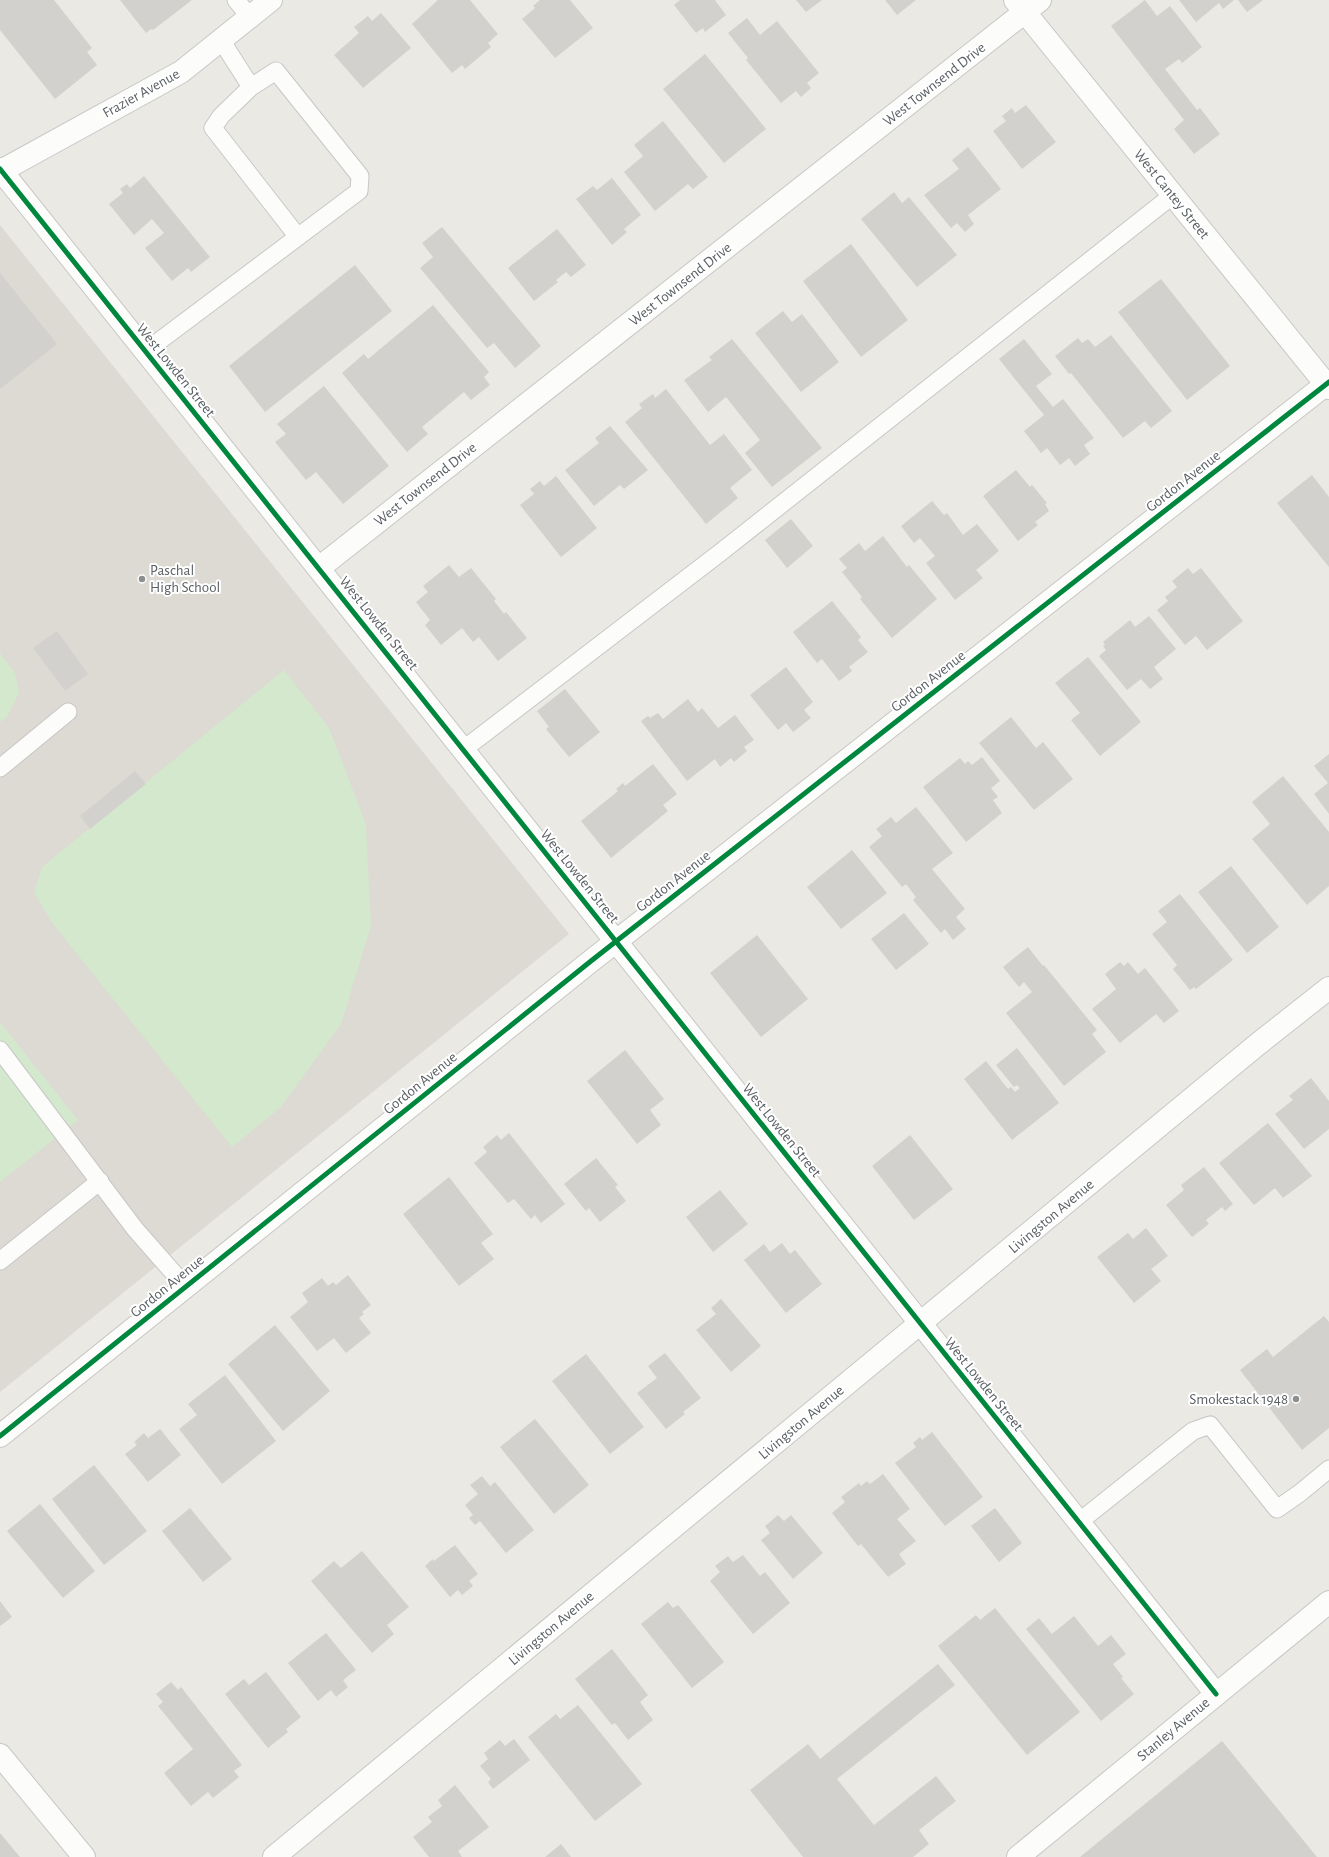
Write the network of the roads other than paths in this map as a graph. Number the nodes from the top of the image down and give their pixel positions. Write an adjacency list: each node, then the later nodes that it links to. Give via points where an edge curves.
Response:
1 (236, 0): 4 (lane)
2 (271, 0): 4 (street, Frazier Avenue)
3 (1027, 4): 8 (street, West Cantey Street); 12 (street, West Townsend Drive)
4 (250, 17): 5 (street, Frazier Avenue)
5 (221, 40): 6 (lane); 7 (street, Frazier Avenue, via 181,72)
6 (251, 87): 9 (lane, via 221,116 213,128); 9 (lane, via 276,71 360,176 359,191)
7 (1, 170): 10 (street, West Lowden Street)
8 (1173, 195): 11 (street, West Cantey Street); 14 (lane, via 715,557)
9 (298, 237): 10 (lane)
10 (146, 351): 12 (street, West Lowden Street)
11 (1328, 385): 16 (street, Gordon Avenue)
12 (319, 568): 14 (street, West Lowden Street)
13 (68, 712): 15 (lane)
14 (464, 749): 16 (street, West Lowden Street)
15 (0, 768)
16 (617, 941): 21 (street, Gordon Avenue); 22 (street, West Lowden Street)
17 (1329, 988): 22 (street, Livingston Avenue)
18 (0, 1050): 19 (lane)
19 (100, 1181): 20 (lane); 21 (lane, via 135,1229)
20 (0, 1261)
21 (186, 1287): 23 (street, Gordon Avenue)
22 (921, 1323): 25 (street, West Lowden Street); 30 (street, Livingston Avenue)
23 (0, 1436)
24 (1329, 1469): 25 (lane, via 1277,1509 1210,1425 1193,1431)
25 (1079, 1522): 27 (street, West Lowden Street)
26 (1329, 1602): 27 (street, Stanley Avenue)
27 (1216, 1694): 31 (street, Stanley Avenue)
28 (0, 1756): 29 (street)
29 (84, 1857)
30 (274, 1857)
31 (1018, 1857)

